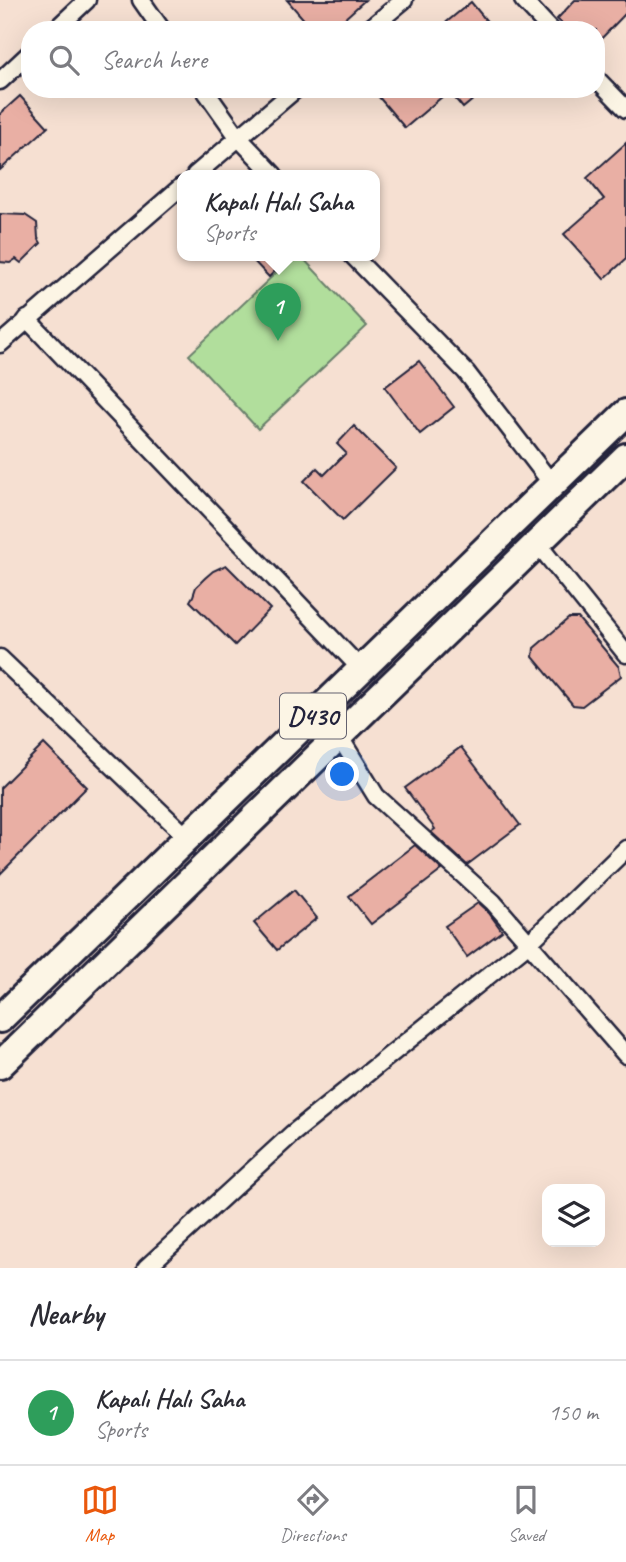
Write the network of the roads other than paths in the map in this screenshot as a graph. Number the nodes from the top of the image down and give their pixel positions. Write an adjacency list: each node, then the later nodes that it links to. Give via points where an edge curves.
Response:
1 (88, 0): 5 (street)
2 (141, 0): 6 (street)
3 (404, 0): 7 (street)
4 (523, 0): 8 (street)
5 (65, 21)
6 (156, 21)
7 (379, 21)
8 (543, 21)
9 (21, 61): 10 (street)
10 (0, 80)
11 (605, 87): 14 (street)
12 (210, 98): 15 (street)
13 (285, 98): 15 (street)
14 (626, 109)
15 (238, 137): 16 (street); 17 (street)
16 (201, 170)
17 (269, 170)
18 (177, 190): 20 (street)
19 (358, 261): 24 (street, via 466,372)
20 (27, 319): 21 (street); 28 (street)
21 (0, 344)
22 (626, 413): 24 (highway, D430)
23 (626, 457): 25 (highway, D430)
24 (552, 484): 28 (highway, D430)
25 (537, 543): 26 (street); 29 (highway, D430)
26 (626, 654)
27 (0, 658): 30 (street)
28 (361, 669): 30 (highway, D430)
29 (339, 736): 32 (street, via 376,796 493,902); 35 (highway, D430)
30 (187, 838): 33 (highway, D430)
31 (626, 849): 32 (street)
32 (529, 943): 34 (street); 36 (street, via 292,1134)
33 (0, 1019)
34 (626, 1055)
35 (0, 1065)
36 (146, 1268)

